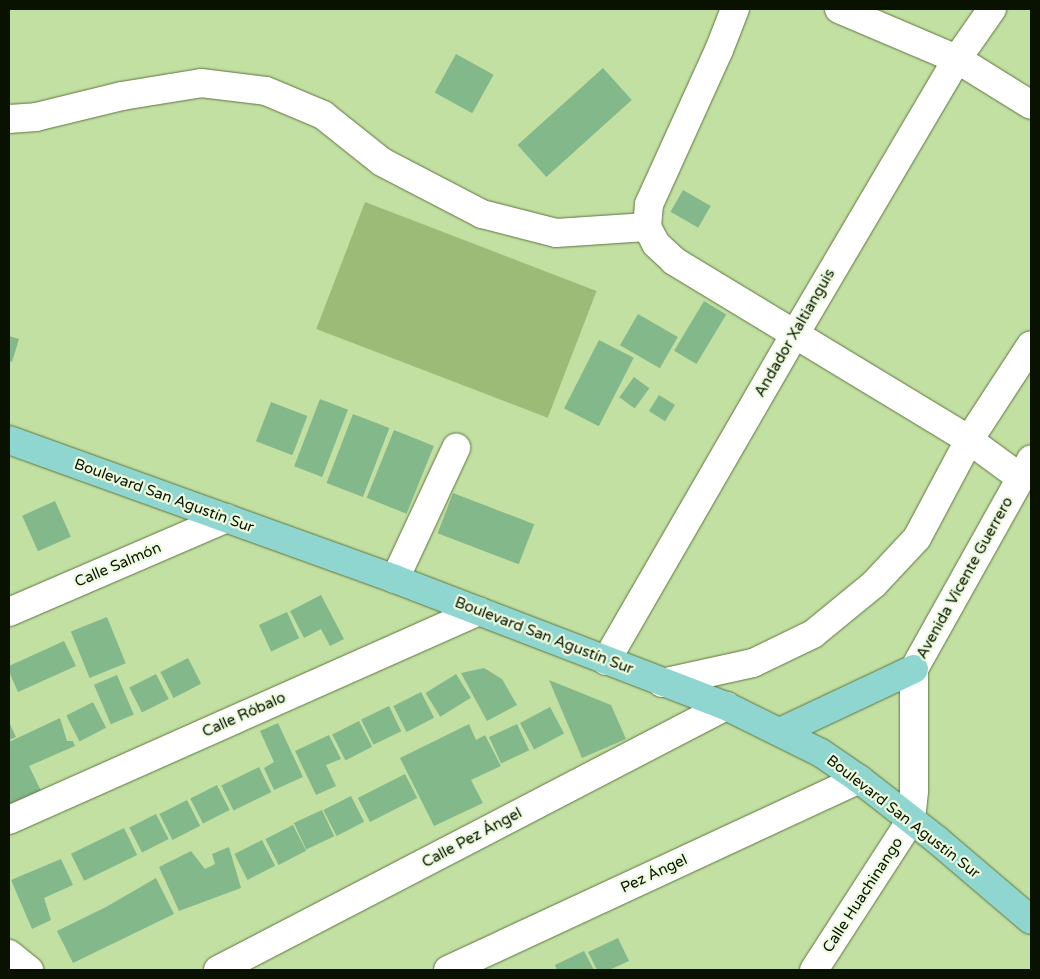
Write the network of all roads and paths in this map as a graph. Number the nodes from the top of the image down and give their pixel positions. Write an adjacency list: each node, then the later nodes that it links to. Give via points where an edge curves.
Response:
1 (735, 9): 7 (street, via 649,204)
2 (840, 9): 4 (street)
3 (992, 9): 4 (street, Andador Xaltianguis)
4 (957, 59): 5 (street); 8 (street, Andador Xaltianguis)
5 (1031, 105)
6 (9, 119): 7 (street, via 36,117 122,96 201,83 266,91 323,115 382,162 482,214 556,232)
7 (647, 227): 8 (street, via 656,244 674,261)
8 (795, 334): 11 (street); 18 (street, Andador Xaltianguis)
9 (1031, 345): 11 (street)
10 (9, 440): 14 (main road, Boulevard San Agustín Sur)
11 (969, 440): 13 (street); 20 (street, via 916,538 874,584 813,634 752,663)
12 (456, 448): 15 (street)
13 (1026, 469): 19 (street, Avenida Vicente Guerrero)
14 (227, 518): 15 (main road, Boulevard San Agustín Sur); 17 (street, Calle Salmón)
15 (395, 579): 16 (main road, Boulevard San Agustín Sur)
16 (479, 611): 18 (main road, Boulevard San Agustín Sur); 24 (street, Calle Róbalo)
17 (9, 612)
18 (606, 661): 20 (main road, Boulevard San Agustín Sur)
19 (914, 669): 22 (main road); 25 (street, Avenida Vicente Guerrero)
20 (662, 683): 21 (main road, Boulevard San Agustín Sur)
21 (726, 706): 22 (main road, Boulevard San Agustín Sur); 29 (street, Calle Pez Ángel)
22 (780, 732): 23 (main road, Boulevard San Agustín Sur)
23 (859, 779): 25 (main road, Boulevard San Agustín Sur); 30 (street, Pez Ángel)
24 (9, 820)
25 (911, 820): 26 (main road, Boulevard San Agustín Sur); 31 (street, Calle Huachinango)
26 (1031, 920)
27 (9, 954): 28 (street)
28 (29, 970)
29 (218, 970)
30 (448, 970)
31 (814, 970)

